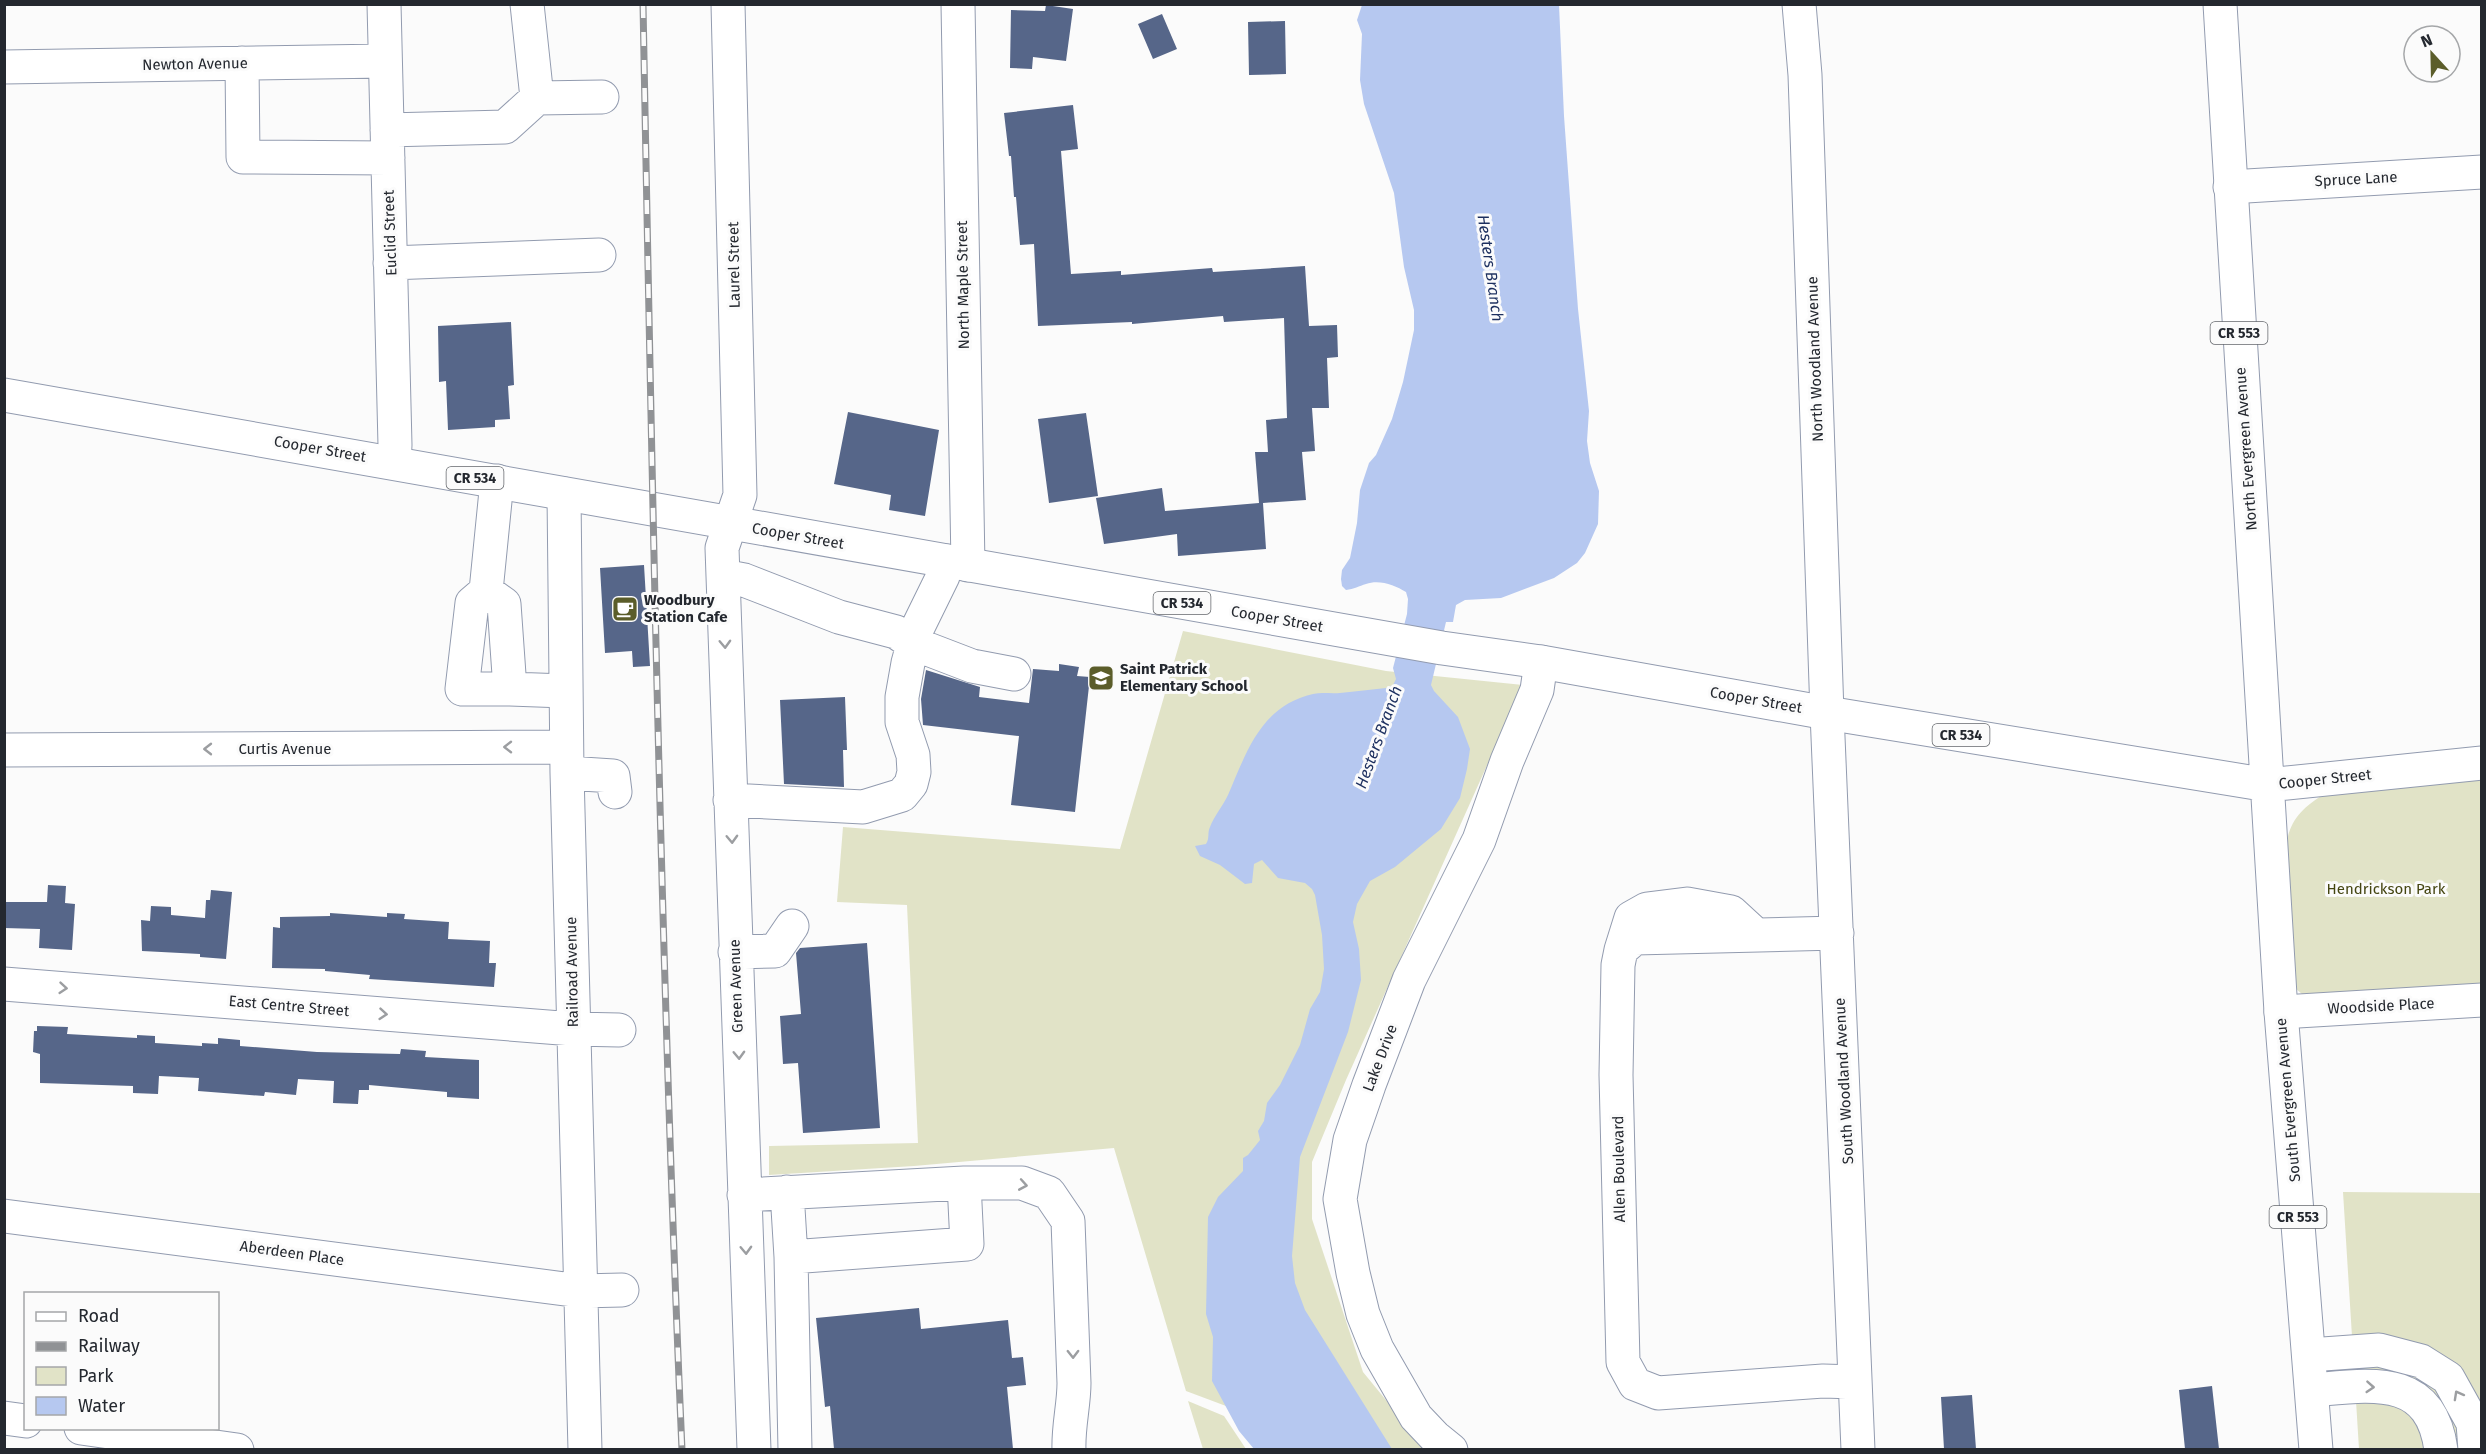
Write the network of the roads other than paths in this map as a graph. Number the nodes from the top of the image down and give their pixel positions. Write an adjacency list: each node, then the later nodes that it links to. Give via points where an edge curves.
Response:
1 (384, 4): 7 (street, Euclid Street)
2 (527, 4): 11 (street)
3 (728, 4): 21 (street, Laurel Street, via 740,495)
4 (958, 4): 22 (street, North Maple Street)
5 (1799, 4): 30 (street, North Woodland Avenue, via 1806,75)
6 (2220, 4): 14 (street, North Evergreen Avenue / CR 553)
7 (385, 61): 8 (street, Newton Avenue); 12 (street, Euclid Street)
8 (242, 63): 9 (street, Newton Avenue); 12 (street, via 243,157)
9 (4, 67)
10 (602, 97): 11 (street)
11 (537, 98): 12 (street, via 505,127)
12 (387, 144): 16 (street, Euclid Street)
13 (2481, 171): 14 (street, Spruce Lane)
14 (2230, 186): 34 (street, North Evergreen Avenue / CR 553)
15 (598, 255): 16 (street)
16 (390, 263): 18 (street, Euclid Street)
17 (4, 395): 18 (street, Cooper Street / CR 534)
18 (394, 462): 19 (street, Cooper Street / CR 534)
19 (497, 482): 20 (street, Cooper Street / CR 534); 24 (street)
20 (564, 494): 21 (street, Cooper Street / CR 534); 29 (street, Railroad Avenue)
21 (730, 524): 22 (street, Cooper Street / CR 534); 23 (street, Green Avenue, via 722,548)
22 (957, 563): 25 (street, via 943,576); 26 (street, Cooper Street / CR 534)
23 (723, 576): 25 (street, via 744,580 839,617 896,632); 36 (street, Green Avenue, one-way to 36)
24 (486, 591): 28 (street, via 504,603); 28 (street, via 472,603 462,689)
25 (912, 644): 27 (street, via 972,666); 36 (street, via 902,697 902,722 914,772 902,795 863,807)
26 (1542, 662): 30 (street, Cooper Street / CR 534); 64 (street, Lake Drive, via 1537,690 1479,840 1409,980 1369,1085 1350,1140 1340,1199 1363,1314 1377,1349 1416,1417)
27 (1014, 674)
28 (510, 689): 29 (street)
29 (566, 691): 32 (street, Railroad Avenue)
30 (1827, 713): 34 (street, Cooper Street / CR 534); 38 (street, South Woodland Avenue)
31 (4, 750): 32 (street, Curtis Avenue, one-way to 31)
32 (566, 760): 35 (street, Curtis Avenue, via 613,776); 43 (street, Railroad Avenue)
33 (2481, 763): 34 (street, Cooper Street / CR 534)
34 (2268, 785): 42 (street, South Evergreen Avenue / CR 553)
35 (615, 792)
36 (730, 800): 39 (street, Green Avenue, one-way to 39)
37 (792, 926): 39 (street, via 775,951)
38 (1837, 933): 53 (street, South Woodland Avenue); 53 (street, Allen Boulevard, via 1635,938 1621,950 1616,1075 1623,1362 1635,1384 1658,1393)
39 (735, 952): 47 (street, Green Avenue, one-way to 47)
40 (4, 984): 43 (street, East Centre Street, one-way to 43)
41 (2481, 1000): 42 (street, Woodside Place)
42 (2281, 1012): 52 (street, South Evergreen Avenue / CR 553)
43 (573, 1029): 44 (street, East Centre Street); 51 (street, Railroad Avenue)
44 (620, 1030)
45 (964, 1183): 46 (street); 49 (street, via 967,1244); 63 (street, one-way to 63, via 1022,1183 1049,1193 1068,1221 1073,1344)
46 (787, 1192): 47 (street); 49 (street)
47 (744, 1195): 61 (street, Green Avenue, one-way to 61)
48 (4, 1216): 51 (street, Aberdeen Place)
49 (791, 1257): 62 (street)
50 (622, 1290): 51 (street, Aberdeen Place)
51 (580, 1291): 60 (street, Railroad Avenue)
52 (2309, 1355): 54 (street, South Evergreen Avenue / CR 553); 68 (street, one-way to 52, via 2473,1423 2448,1378 2421,1361 2379,1350)
53 (1855, 1382): 65 (street, South Woodland Avenue)
54 (2312, 1390): 66 (street, South Evergreen Avenue / CR 553); 67 (street, one-way to 67, via 2363,1386 2398,1389 2425,1404 2439,1431)
55 (4, 1418): 56 (street)
56 (24, 1420)
57 (87, 1430): 58 (street)
58 (120, 1442): 59 (street)
59 (237, 1449)
60 (585, 1449)
61 (754, 1449)
62 (795, 1449)
63 (1069, 1449)
64 (1451, 1449)
65 (1858, 1449)
66 (2316, 1449)
67 (2441, 1449)
68 (2475, 1449)

